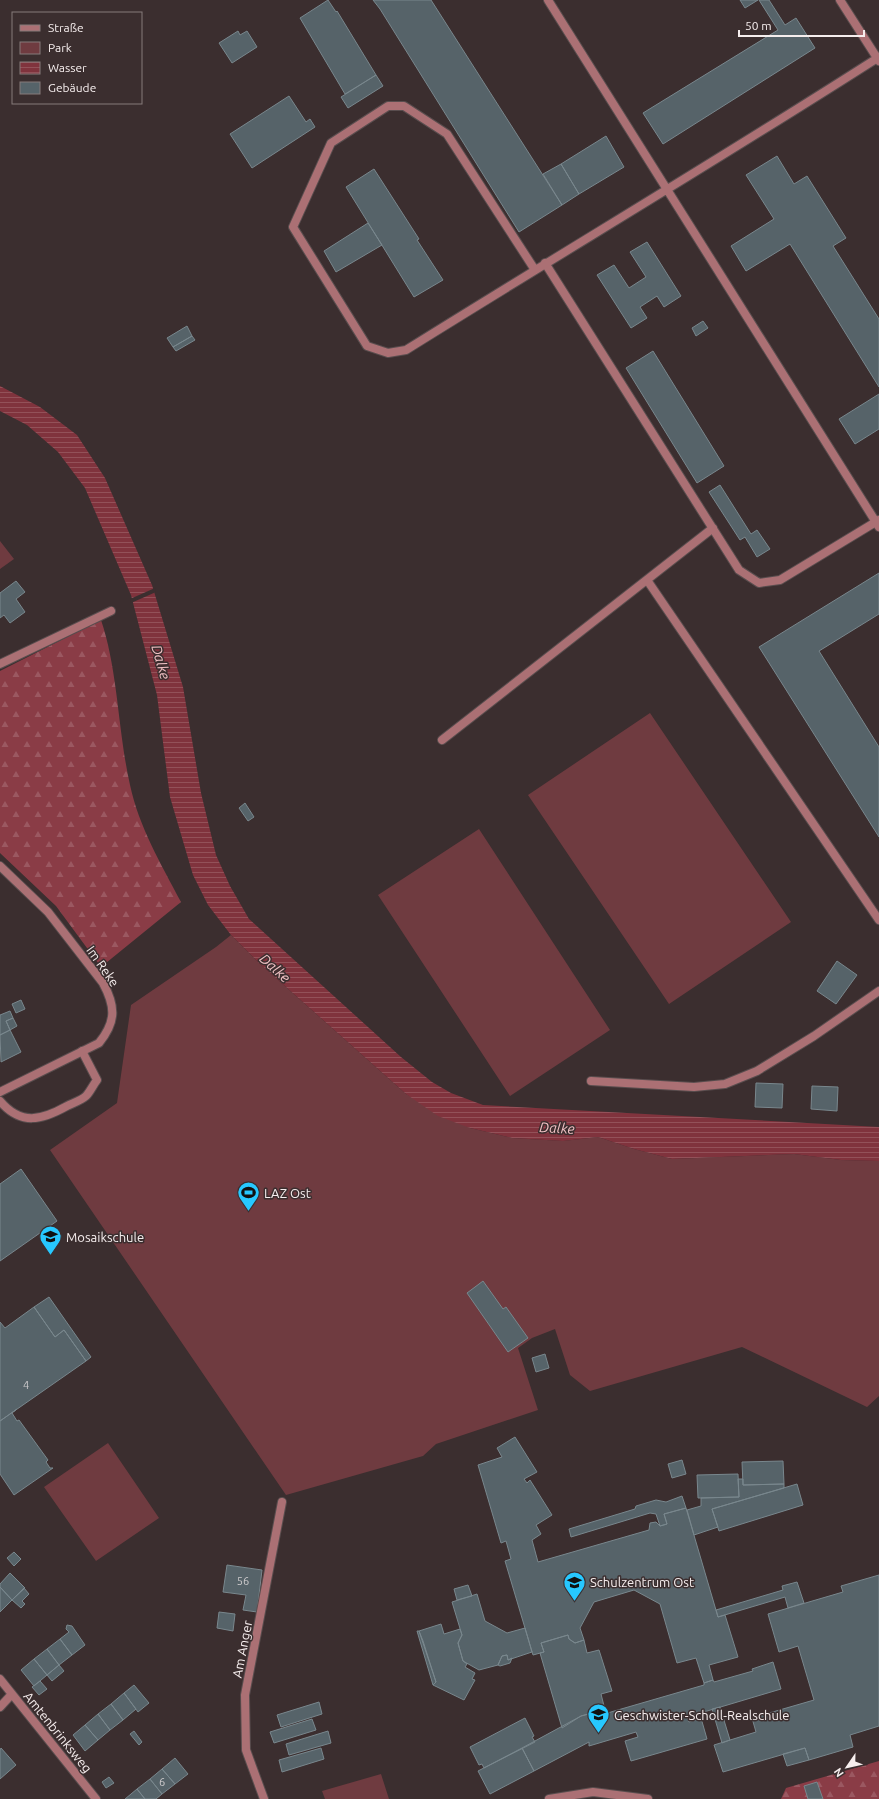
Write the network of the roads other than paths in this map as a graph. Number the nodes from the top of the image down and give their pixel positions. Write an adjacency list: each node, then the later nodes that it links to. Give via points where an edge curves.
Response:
1 (548, 0): 4 (street)
2 (840, 0): 3 (street)
3 (878, 59): 4 (street)
4 (668, 191): 5 (street); 7 (street)
5 (546, 263): 6 (street); 8 (street)
6 (535, 270): 6 (street, via 406,350 388,353 367,346 293,227 331,143 388,106 404,106 448,134)
7 (878, 523): 8 (street, via 780,580 759,583 739,570)
8 (713, 528): 9 (street)
9 (647, 580): 12 (street); 14 (street)
10 (111, 611): 11 (street)
11 (0, 664)
12 (442, 740)
13 (0, 866): 16 (street, Im Reke, via 48,912 110,995 113,1015 110,1030 99,1043)
14 (879, 920)
15 (879, 991): 17 (street, via 757,1071 726,1084 694,1087)
16 (82, 1051): 18 (street, Im Reke); 19 (street, via 97,1080 86,1096 50,1116 38,1119 28,1119 7,1109)
17 (591, 1081)
18 (0, 1092)
19 (0, 1101)
20 (282, 1502): 25 (street, Am Anger, via 245,1695 246,1750)
21 (0, 1679): 22 (street, Amtenbrinksweg)
22 (12, 1694): 23 (street); 24 (street, Amtenbrinksweg)
23 (0, 1707)
24 (96, 1799)
25 (264, 1799)
26 (549, 1799): 27 (street, via 594,1792)
27 (648, 1799)

